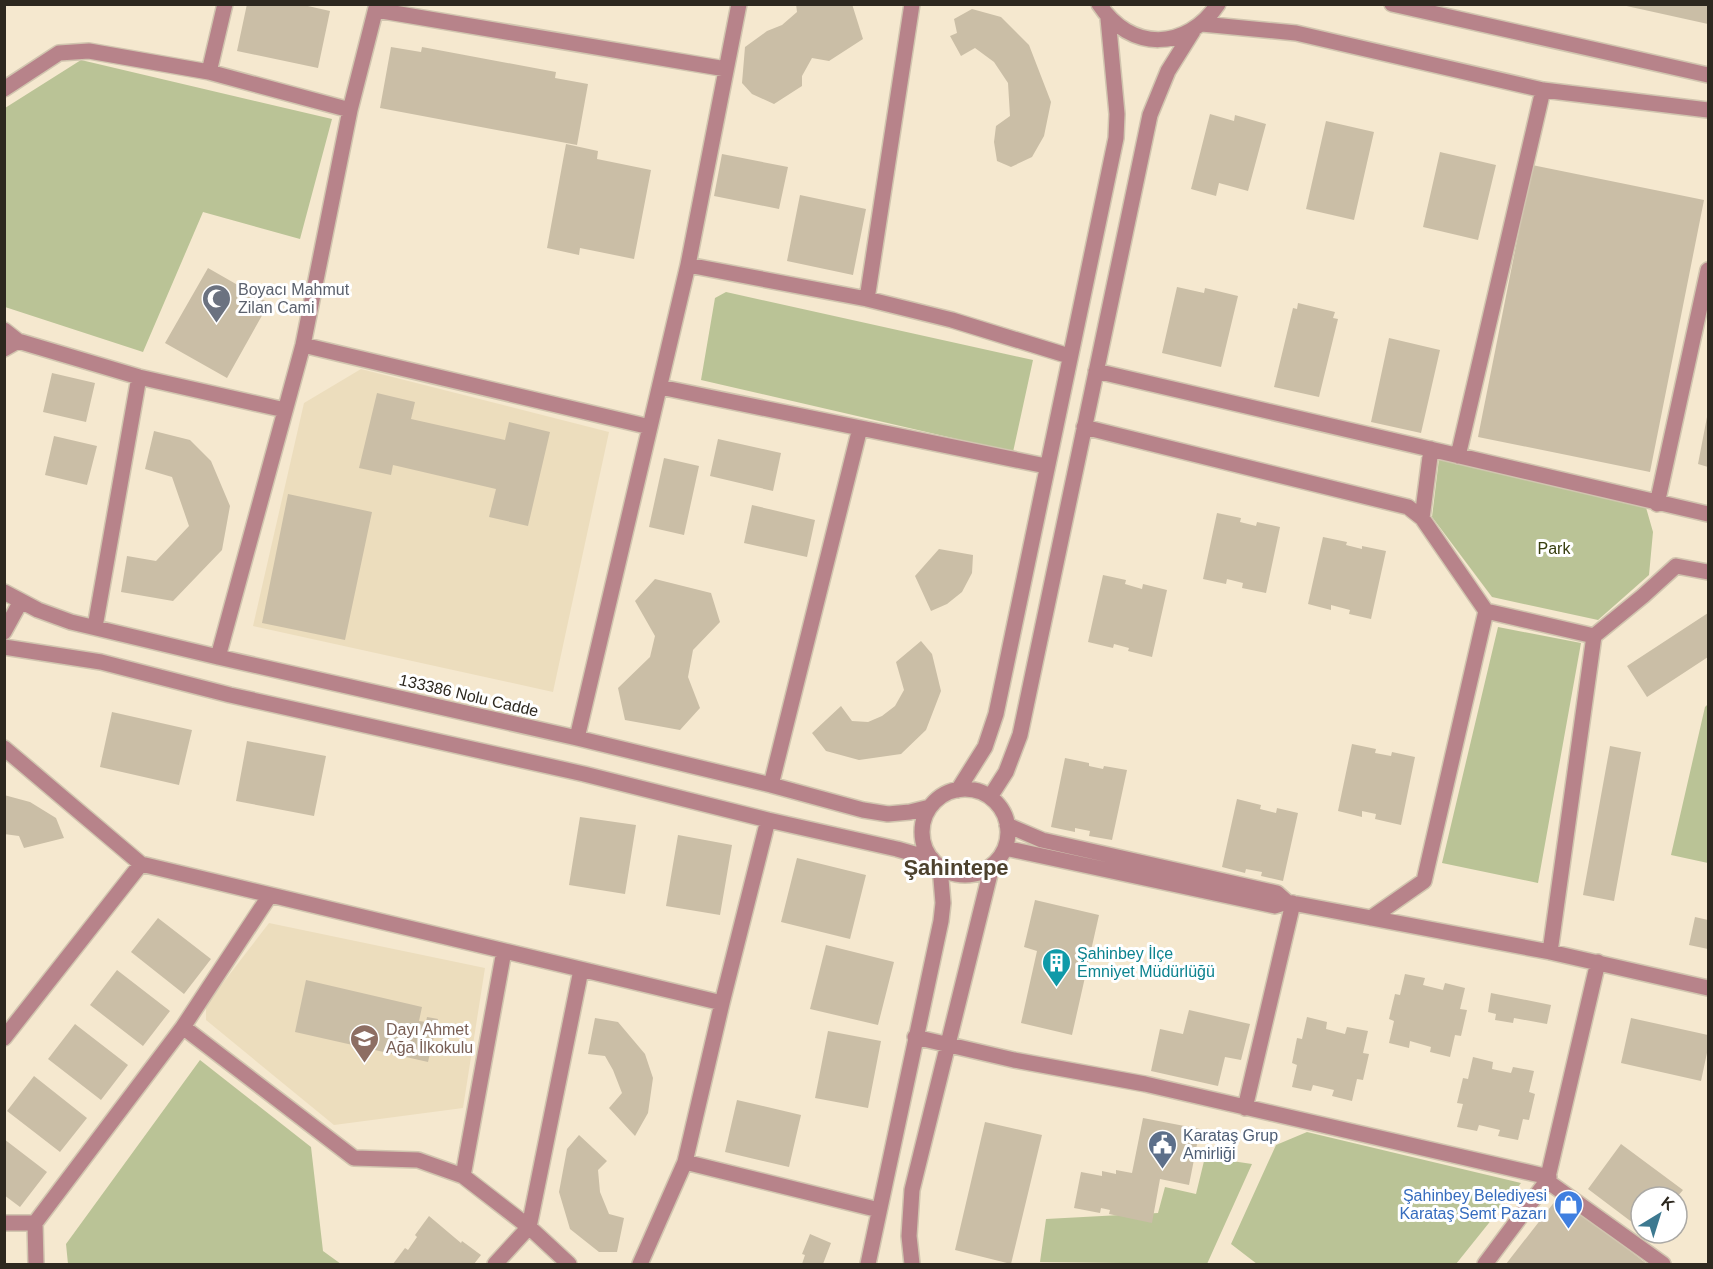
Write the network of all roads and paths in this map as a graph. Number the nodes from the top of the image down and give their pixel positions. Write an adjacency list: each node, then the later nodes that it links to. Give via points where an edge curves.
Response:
1 (225, 4): 10 (street)
2 (739, 4): 9 (street)
3 (912, 4): 18 (street)
4 (1218, 4): 8 (street)
5 (1392, 4): 11 (street)
6 (376, 8): 9 (street); 14 (street)
7 (1101, 9): 8 (street, via 1125,31 1147,39 1171,39); 23 (street, via 1117,114 1116,138)
8 (1197, 27): 13 (street, via 1296,33); 24 (street, via 1168,71 1150,115)
9 (726, 69): 16 (street)
10 (209, 72): 12 (street, via 89,51 59,53); 14 (street)
11 (1708, 75)
12 (4, 89)
13 (1542, 90): 15 (street); 32 (street)
14 (350, 110): 21 (street)
15 (1708, 110)
16 (688, 265): 18 (street); 26 (street)
17 (1708, 270): 34 (street)
18 (867, 299): 23 (street)
19 (4, 330): 20 (street)
20 (18, 341): 22 (street); 25 (street)
21 (303, 345): 27 (street); 28 (street)
22 (4, 349)
23 (1069, 356): 33 (street)
24 (1096, 371): 29 (street); 31 (street)
25 (139, 377): 27 (street); 41 (street)
26 (660, 387): 28 (street); 30 (street)
27 (285, 410): 45 (street)
28 (650, 427): 46 (street)
29 (1084, 427): 36 (street, via 1408,507); 50 (street, via 1020,735 1006,772)
30 (860, 428): 33 (street); 48 (street)
31 (1431, 448): 32 (street); 36 (street)
32 (1458, 456): 34 (street)
33 (1046, 466): 49 (street, via 991,732)
34 (1657, 504): 35 (street)
35 (1708, 514)
36 (1422, 519): 40 (street)
37 (1708, 572): 43 (street, via 1676,566)
38 (4, 592): 39 (street, 133386 Nolu Cadde)
39 (21, 601): 41 (street, 133386 Nolu Cadde); 42 (street)
40 (1486, 611): 43 (street); 60 (street, via 1424,881)
41 (95, 627): 45 (street, 133386 Nolu Cadde)
42 (4, 632)
43 (1594, 636): 62 (street)
44 (4, 647): 52 (street, via 100,662)
45 (219, 657): 46 (street, 133386 Nolu Cadde)
46 (577, 738): 48 (street, 133386 Nolu Cadde)
47 (4, 748): 56 (street)
48 (771, 785): 51 (street, 133386 Nolu Cadde, via 888,814)
49 (958, 790): 50 (street); 51 (street)
50 (990, 797): 53 (street)
51 (930, 807): 55 (street, via 922,828 926,850)
52 (768, 820): 55 (street, via 897,849); 66 (street)
53 (1007, 825): 54 (street); 59 (street, via 1042,840 1277,893)
54 (1005, 848): 57 (street); 59 (street, via 1275,906)
55 (936, 863): 57 (street, via 961,875); 68 (street, via 943,903 941,921)
56 (141, 864): 58 (street); 69 (street)
57 (993, 866): 70 (street)
58 (270, 895): 61 (street); 67 (street)
59 (1290, 903): 60 (street); 71 (street)
60 (1371, 918): 62 (street)
61 (504, 951): 64 (street); 73 (street)
62 (1550, 952): 63 (street)
63 (1598, 962): 65 (street); 74 (street)
64 (581, 970): 66 (street); 78 (street)
65 (1708, 988)
66 (722, 1004): 72 (street)
67 (183, 1027): 73 (street, via 354,1158 418,1160); 77 (street)
68 (915, 1036): 70 (street); 75 (street)
69 (4, 1038)
70 (948, 1045): 71 (street); 84 (street, via 912,1190)
71 (1245, 1108): 74 (street)
72 (685, 1162): 75 (street); 82 (street)
73 (464, 1176): 78 (street)
74 (1548, 1179): 85 (street); 86 (street)
75 (879, 1210): 83 (street)
76 (4, 1223): 77 (street)
77 (35, 1223): 79 (street)
78 (529, 1227): 80 (street); 81 (street)
79 (36, 1264)
80 (495, 1264)
81 (569, 1264)
82 (640, 1264)
83 (868, 1264)
84 (912, 1264)
85 (1485, 1264)
86 (1663, 1264)

